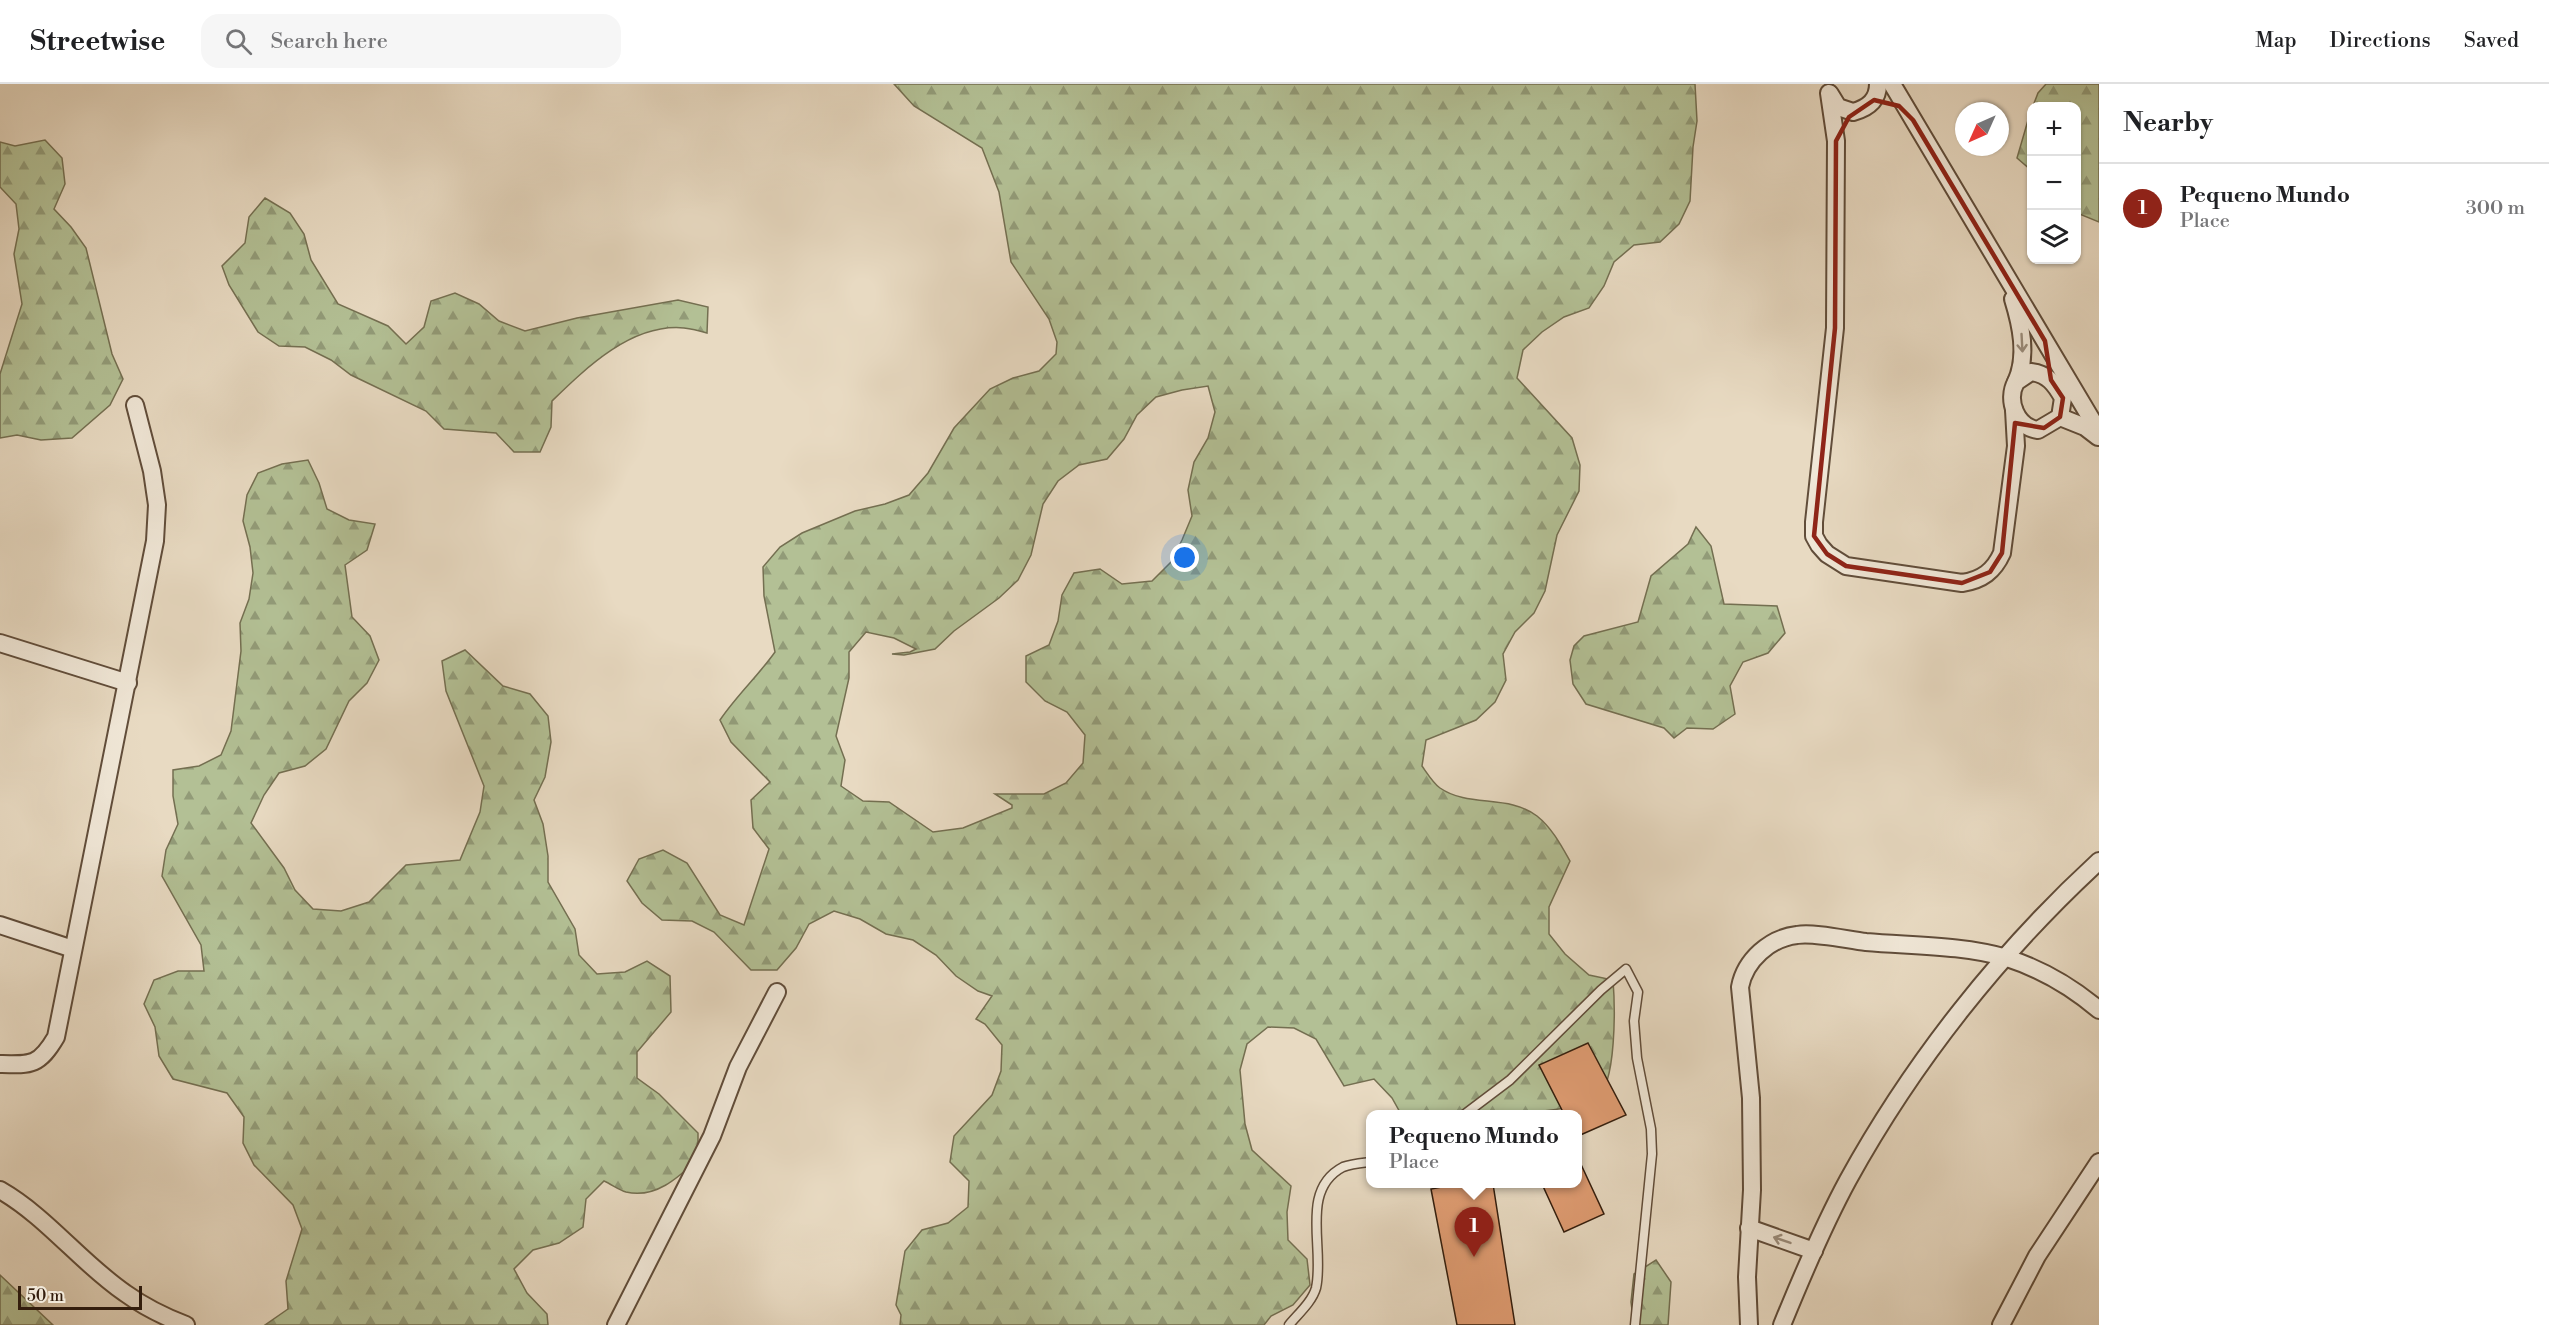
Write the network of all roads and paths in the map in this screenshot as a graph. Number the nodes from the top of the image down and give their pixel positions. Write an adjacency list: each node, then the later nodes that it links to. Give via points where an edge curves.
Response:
1 (1892, 87): 5 (street)
2 (1829, 88): 4 (street, via 1838,107); 6 (street)
3 (1876, 92): 4 (street); 5 (street)
4 (1856, 112): 6 (street, via 1841,126)
5 (1913, 120): 7 (street)
6 (1836, 141): 16 (street, via 1835,328 1814,522 1819,545 1846,566 1974,582 1990,572 2002,554)
7 (2001, 267): 8 (street); 10 (street, one-way to 10, via 2022,336 2022,368)
8 (2045, 341): 9 (street); 15 (street)
9 (2055, 385): 10 (street, via 2043,374 2031,372); 13 (street, via 2063,398); 15 (street)
10 (2013, 387): 12 (street)
11 (135, 405): 18 (street, via 157,505)
12 (2014, 410): 14 (street, via 2023,424); 16 (street)
13 (2060, 417): 14 (street); 15 (street)
14 (2041, 429): 16 (street)
15 (2097, 431)
16 (2016, 446)
17 (0, 643): 18 (street)
18 (128, 682): 21 (street)
19 (2099, 861): 22 (street)
20 (0, 925): 21 (street)
21 (73, 949): 25 (street, via 56,1037 46,1054 28,1065)
22 (2007, 958): 24 (street, via 2044,973); 30 (street, via 1798,934 1773,942 1749,963 1740,987 1751,1098); 31 (street, via 1927,1056 1879,1126)
23 (777, 992): 33 (street, via 738,1067 712,1136)
24 (2099, 1010)
25 (0, 1064)
26 (1470, 1110): 35 (lane, via 1510,1080 1626,969 1638,992 1634,1021 1637,1058 1652,1154)
27 (2099, 1162): 38 (street, via 2037,1256)
28 (1366, 1163): 34 (lane, via 1344,1167 1328,1179 1318,1196 1320,1262 1315,1290)
29 (0, 1190): 32 (street, via 31,1210 124,1293)
30 (1749, 1228): 31 (street, one-way to 30); 36 (street)
31 (1814, 1251): 37 (street)
32 (186, 1325)
33 (616, 1325)
34 (1289, 1325)
35 (1635, 1325)
36 (1749, 1325)
37 (1782, 1325)
38 (2001, 1325)

